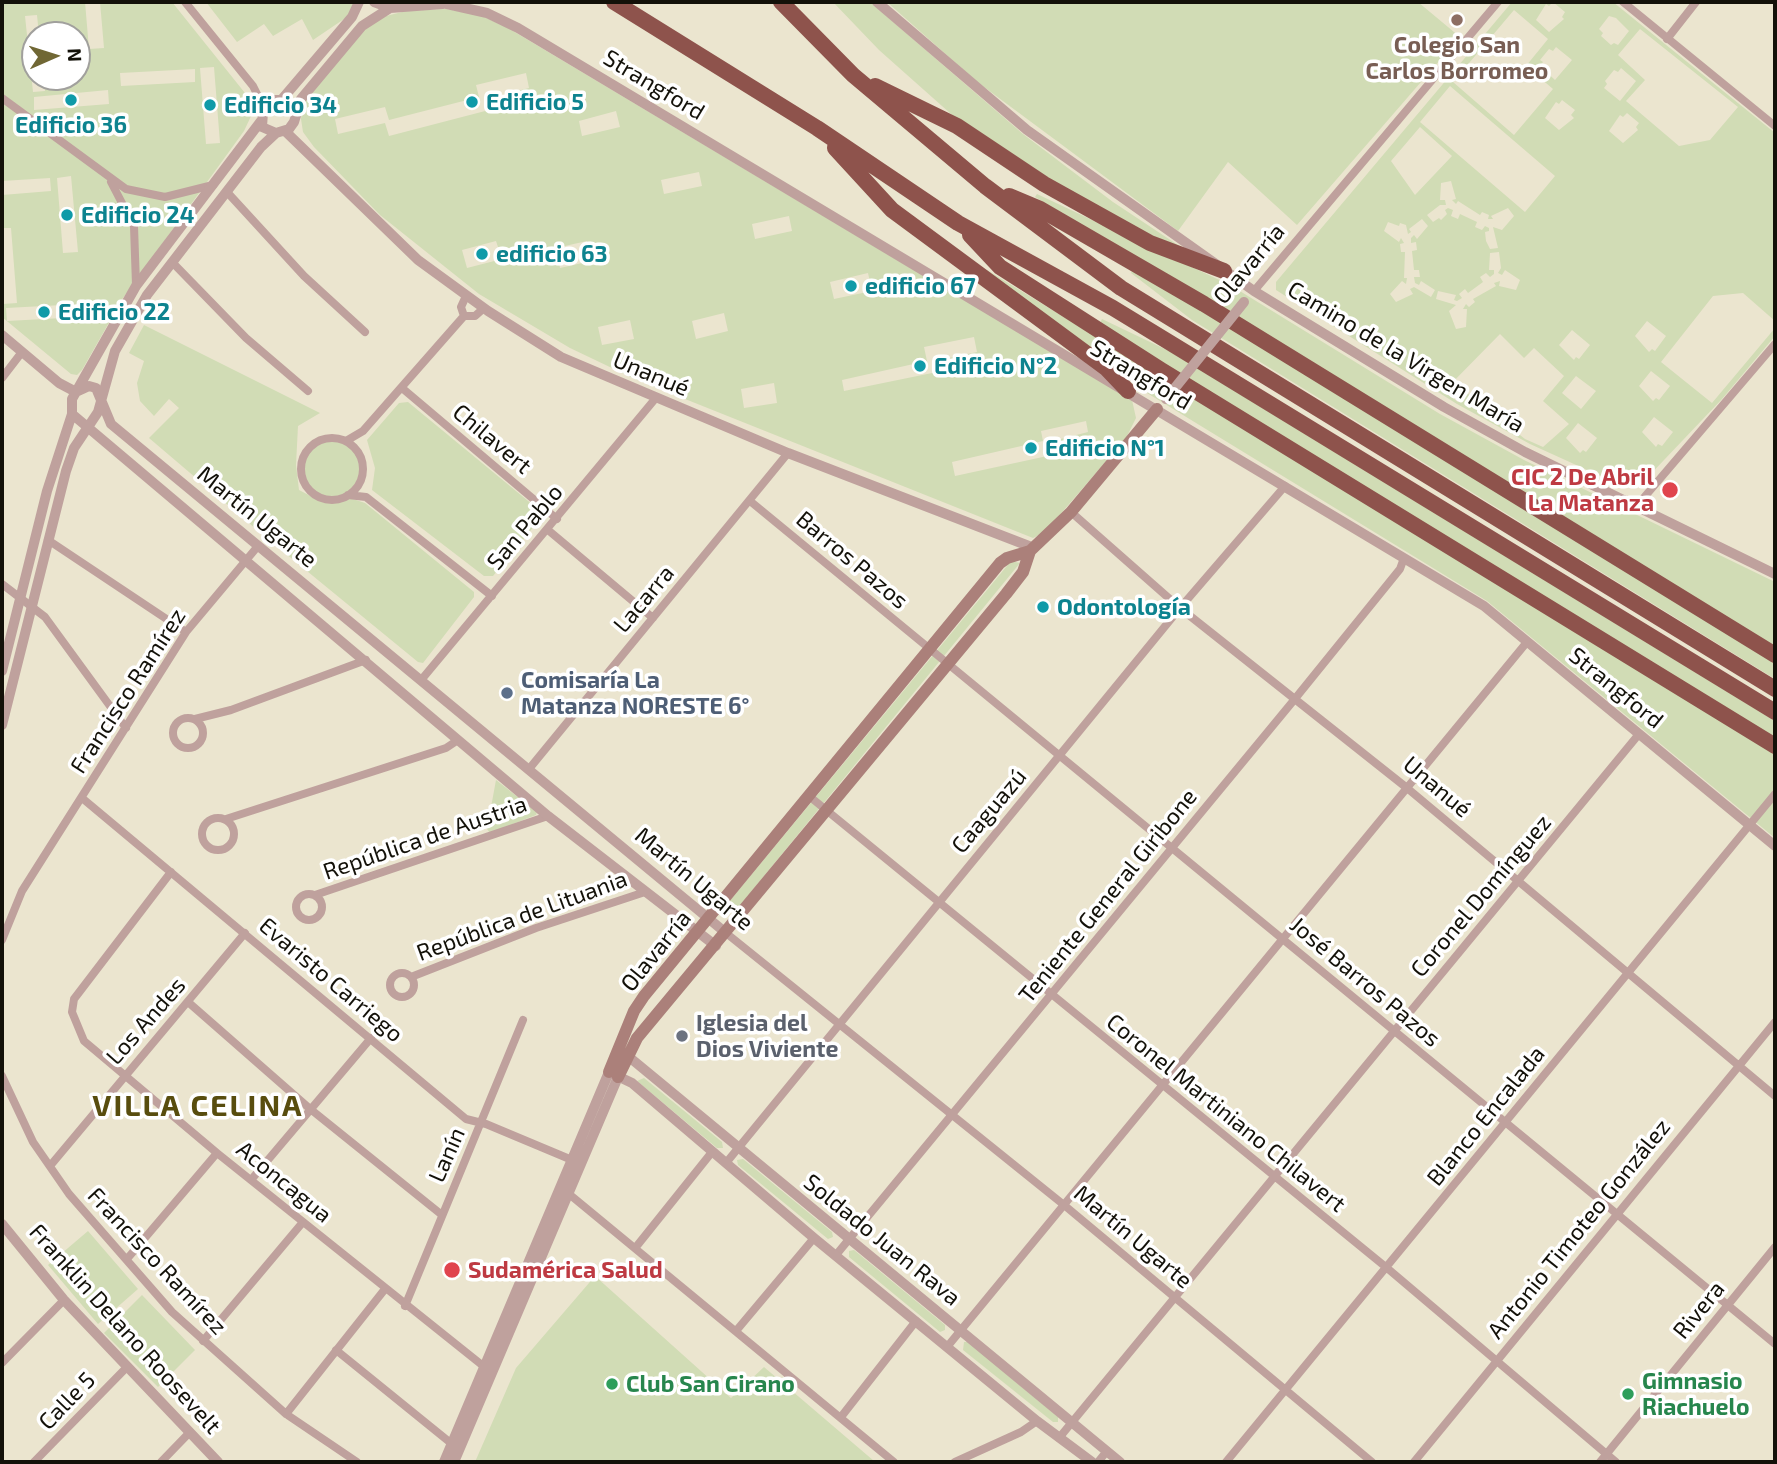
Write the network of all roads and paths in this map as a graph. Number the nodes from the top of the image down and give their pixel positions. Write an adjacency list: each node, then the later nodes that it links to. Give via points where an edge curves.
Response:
1 (185, 2): 14 (street)
2 (359, 2): 16 (street, via 352,17)
3 (374, 2): 11 (street, Strangford)
4 (614, 2): 21 (highway)
5 (781, 2): 13 (highway)
6 (877, 2): 30 (street, Camino de la Virgen María, via 1027,130)
7 (1498, 2): 32 (street, Olavarría)
8 (1623, 2): 12 (street)
9 (1696, 2): 12 (street)
10 (441, 3): 11 (street, Strangford); 43 (street, Strangford, via 499,18)
11 (390, 8): 18 (street, via 362,26 301,99)
12 (1667, 39): 20 (street)
13 (853, 75): 26 (highway); 30 (highway, via 957,126 1044,184 1150,243)
14 (253, 86): 16 (street); 17 (street)
15 (2, 99): 24 (street)
16 (279, 99): 17 (street); 18 (street)
17 (264, 108): 19 (street)
18 (295, 117): 22 (street); 23 (street, Unanué)
19 (261, 121): 22 (street, via 265,130); 25 (street)
20 (1775, 126)
21 (817, 128): 28 (highway); 43 (highway, via 892,210 1106,368)
22 (280, 132): 23 (street, Unanué); 27 (street)
23 (305, 148): 33 (street, Unanué, via 396,241)
24 (110, 179): 25 (street, via 156,197); 31 (street, via 134,226)
25 (216, 184): 31 (street)
26 (985, 186): 78 (highway, via 1040,209 1204,304); 83 (highway, via 1121,288)
27 (227, 192): 29 (street); 36 (street, via 304,276)
28 (958, 223): 85 (highway, via 1113,308); 91 (highway, via 1000,267 1149,363)
29 (172, 262): 42 (street, via 246,338); 45 (street, via 131,317 110,363)
30 (1224, 271): 32 (street, Camino de la Virgen María)
31 (136, 286): 44 (street)
32 (1254, 291): 47 (street, Olavarría, bridge); 59 (street, Camino de la Virgen María, via 1444,407)
33 (466, 296): 34 (street, Unanué); 35 (street, via 461,307)
34 (484, 308): 35 (street, via 475,316); 46 (street, Unanué, via 561,356)
35 (464, 316): 41 (street)
36 (365, 332)
37 (2, 335): 39 (street)
38 (1775, 345): 59 (street)
39 (22, 352): 40 (street); 44 (street)
40 (2, 379)
41 (402, 388): 50 (street); 61 (street, Chilavert)
42 (308, 391)
43 (1128, 391): 47 (street, Strangford)
44 (76, 392): 45 (street, via 89,386); 48 (street)
45 (102, 398): 49 (street, via 98,412); 64 (street, Martín Ugarte, via 111,424)
46 (655, 399): 52 (street, Unanué); 61 (street, San Pablo)
47 (1161, 404): 55 (street, Strangford); 60 (main road, Olavarría)
48 (72, 414): 49 (street, Martín Ugarte); 71 (street)
49 (87, 424): 63 (street, via 66,471); 67 (street, Martín Ugarte)
50 (363, 431): 51 (street); 53 (street)
51 (346, 441): 53 (street); 56 (street, via 319,440 305,452 301,470 307,487 321,498)
52 (788, 453): 58 (street, Lacarra); 65 (street, Unanué)
53 (361, 459): 54 (street)
54 (361, 477): 56 (street); 57 (street)
55 (1285, 486): 66 (street, Strangford); 73 (street, Caaguazú)
56 (348, 495): 57 (street)
57 (366, 497): 70 (street)
58 (750, 501): 74 (street, Lacarra); 77 (street, Barros Pazos)
59 (1635, 508): 68 (street, Camino de la Virgen María)
60 (1070, 512): 65 (main road, Olavarría); 73 (street, Unanué)
61 (557, 519): 62 (street, San Pablo)
62 (548, 530): 70 (street, San Pablo); 74 (street)
63 (48, 540): 72 (street); 75 (street)
64 (258, 545): 67 (street, Francisco Ramírez); 82 (street, Martín Ugarte)
65 (1032, 549): 77 (main road, Olavarría, via 1000,564); 80 (main road, Olavarría, via 1023,572)
66 (1404, 558): 76 (street, Strangford, via 1484,606); 84 (street, Teniente General Giribone, via 1400,569)
67 (247, 559): 75 (street, Francisco Ramírez); 79 (street, Martín Ugarte)
68 (1775, 574)
69 (2, 584): 71 (street)
70 (492, 596): 82 (street, San Pablo)
71 (20, 598): 72 (street); 81 (street)
72 (32, 606): 87 (street); 88 (street, via 45,617)
73 (1180, 608): 84 (street, Unanué); 92 (street, Caaguazú)
74 (653, 618): 93 (street, Lacarra)
75 (186, 632): 88 (street, Francisco Ramírez)
76 (1527, 642): 89 (street, Strangford); 94 (street)
77 (929, 649): 80 (street, José Barros Pazos); 96 (main road, Olavarría)
78 (1775, 655)
79 (366, 660): 86 (street); 90 (street, Martín Ugarte)
80 (949, 662): 92 (street, José Barros Pazos); 98 (main road, Olavarría)
81 (2, 671)
82 (422, 679): 93 (street, Martín Ugarte)
83 (1775, 689)
84 (1294, 700): 94 (street, Unanué); 103 (street, Teniente General Giribone)
85 (1775, 712)
86 (195, 719)
87 (2, 725)
88 (126, 728): 97 (street, Francisco Ramírez)
89 (1639, 734): 101 (street, Strangford); 105 (street, Coronel Domínguez)
90 (458, 740): 99 (street, Martín Ugarte); 100 (street, via 446,748)
91 (1775, 746)
92 (1060, 755): 103 (street, José Barros Pazos); 108 (street, Caaguazú)
93 (529, 769): 109 (street, Martín Ugarte)
94 (1407, 788): 105 (street, Unanué); 113 (street)
95 (1775, 794): 101 (street, Blanco Encalada)
96 (809, 796): 98 (street, Coronel Martiniano Chilavert); 109 (main road, Olavarría)
97 (82, 798): 104 (street, Evaristo Carriego); 114 (street, Francisco Ramírez, via 22,891)
98 (827, 811): 108 (street, Coronel Martiniano Chilavert); 112 (main road, Olavarría)
99 (548, 816): 106 (street, Martín Ugarte); 107 (street, República de Austria)
100 (226, 819): 100 (street, via 215,818 205,824 203,840 211,849 221,851 233,842 235,832)
101 (1751, 826): 102 (street, Strangford); 116 (street, Blanco Encalada)
102 (1775, 846)
103 (1172, 848): 113 (street, José Barros Pazos); 118 (street, Teniente General Giribone)
104 (171, 872): 110 (street, Evaristo Carriego); 127 (street, Aconcagua, via 74,999 72,1012 84,1041)
105 (1517, 882): 116 (street, Unanué); 123 (street, Coronel Domínguez)
106 (645, 892): 111 (street, Martín Ugarte); 117 (street, República de Lituania)
107 (315, 895)
108 (939, 903): 118 (street, Coronel Martiniano Chilavert); 122 (street, Caaguazú)
109 (709, 918): 111 (main road, Olavarría); 112 (street, Martín Ugarte)
110 (245, 933): 119 (street, Los Andes); 124 (street, Evaristo Carriego)
111 (697, 933): 115 (street, Martín Ugarte); 125 (main road, Olavarría, via 638,1003)
112 (726, 933): 115 (main road, Olavarría); 122 (street, Martín Ugarte)
113 (1282, 938): 123 (street, José Barros Pazos); 130 (street)
114 (2, 940)
115 (716, 946): 125 (main road, Olavarría)
116 (1630, 973): 126 (street, Unanué); 135 (street, Blanco Encalada)
117 (411, 977)
118 (1050, 996): 130 (street, Coronel Martiniano Chilavert); 133 (street, Teniente General Giribone)
119 (188, 1002): 127 (street, Los Andes); 132 (street)
120 (523, 1020): 134 (street, Lanín)
121 (1775, 1022): 126 (street, Antonio Timoteo González)
122 (839, 1025): 133 (street, Martín Ugarte); 136 (street, Caaguazú)
123 (1394, 1031): 135 (street, José Barros Pazos); 142 (street, Coronel Domínguez)
124 (371, 1038): 132 (street); 134 (street, Evaristo Carriego, via 466,1119)
125 (623, 1052): 128 (main road, Olavarría); 136 (street, Soldado Juan Rava)
126 (1738, 1066): 131 (street, Unanué); 146 (street, Antonio Timoteo González)
127 (124, 1075): 138 (street, Aconcagua); 141 (street, Los Andes)
128 (614, 1075): 137 (street, Soldado Juan Rava, via 632,1083); 139 (street, Olavarría); 144 (street, Olavarría)
129 (2, 1076): 141 (street, Francisco Ramírez, via 33,1142)
130 (1161, 1085): 142 (street, Coronel Martiniano Chilavert); 145 (street)
131 (1775, 1096)
132 (309, 1108): 143 (street); 147 (street)
133 (952, 1117): 145 (street, Martín Ugarte); 151 (street, Teniente General Giribone)
134 (482, 1123): 139 (street, Evaristo Carriego); 147 (street, Lanín)
135 (1506, 1123): 146 (street, José Barros Pazos); 156 (street, Blanco Encalada)
136 (738, 1149): 140 (street, Caaguazú); 151 (street, Soldado Juan Rava)
137 (712, 1152): 140 (street, Soldado Juan Rava); 152 (street)
138 (217, 1153): 143 (street, Aconcagua); 155 (street)
139 (572, 1160): 172 (street, Olavarría)
140 (726, 1163): 150 (street, Soldado Juan Rava)
141 (50, 1166): 155 (street, Francisco Ramírez)
142 (1273, 1177): 156 (street, Coronel Martiniano Chilavert); 158 (street, Coronel Domínguez)
143 (251, 1180): 148 (street, Aconcagua)
144 (569, 1194): 152 (street); 172 (street, Olavarría)
145 (1063, 1205): 158 (street, Martín Ugarte); 164 (street)
146 (1617, 1213): 160 (street, José Barros Pazos); 169 (street, Antonio Timoteo González)
147 (442, 1215): 161 (street, Lanín)
148 (303, 1222): 157 (street, Aconcagua); 165 (street)
149 (3, 1228): 159 (street, Franklin Delano Roosevelt)
150 (814, 1238): 154 (street, Soldado Juan Rava); 163 (street)
151 (849, 1240): 154 (street, Teniente General Giribone); 164 (street, Soldado Juan Rava)
152 (636, 1247): 163 (street)
153 (1775, 1247): 160 (street, Rivera)
154 (836, 1255): 162 (street, Soldado Juan Rava)
155 (127, 1259): 165 (street, Francisco Ramírez)
156 (1387, 1268): 169 (street, Coronel Martiniano Chilavert); 173 (street, Blanco Encalada)
157 (385, 1289): 161 (street, Aconcagua); 168 (street)
158 (1174, 1297): 173 (street, Martín Ugarte); 177 (street, Coronel Domínguez)
159 (64, 1300): 170 (street); 171 (street, Franklin Delano Roosevelt)
160 (1727, 1305): 166 (street, José Barros Pazos); 182 (street, Rivera)
161 (405, 1306): 172 (street, Aconcagua)
162 (916, 1321): 167 (street, Soldado Juan Rava); 175 (street)
163 (736, 1331): 175 (street)
164 (960, 1331): 167 (street); 177 (street, Soldado Juan Rava)
165 (203, 1341): 174 (street, Francisco Ramírez)
166 (1775, 1344)
167 (947, 1347): 176 (street, Soldado Juan Rava)
168 (336, 1350): 174 (street); 180 (street)
169 (1496, 1362): 182 (street, Coronel Martiniano Chilavert); 196 (street, Antonio Timoteo González)
170 (2, 1363)
171 (127, 1367): 178 (street, Franklin Delano Roosevelt); 183 (street, Calle 5)
172 (488, 1369): 180 (street, Olavarría); 188 (street, Olavarría)
173 (1284, 1392): 194 (street, Blanco Encalada); 195 (street, Martín Ugarte)
174 (286, 1413): 186 (street, Francisco Ramírez)
175 (841, 1417): 189 (street)
176 (1037, 1421): 179 (street, Soldado Juan Rava); 190 (street)
177 (1073, 1421): 179 (street, Coronel Domínguez); 181 (street, Soldado Juan Rava)
178 (190, 1432): 184 (street); 185 (street, Franklin Delano Roosevelt)
179 (1059, 1438): 191 (street, Soldado Juan Rava)
180 (452, 1444): 187 (street, Olavarría)
181 (1107, 1451): 192 (street); 193 (street, Soldado Juan Rava)
182 (1606, 1454): 197 (street, Rivera); 198 (street, Coronel Martiniano Chilavert)
183 (34, 1462)
184 (161, 1462)
185 (218, 1462)
186 (357, 1462)
187 (444, 1462)
188 (454, 1462)
189 (894, 1462)
190 (955, 1462)
191 (1092, 1462)
192 (1098, 1462)
193 (1120, 1462)
194 (1226, 1462)
195 (1373, 1462)
196 (1414, 1462)
197 (1600, 1462)
198 (1616, 1462)

